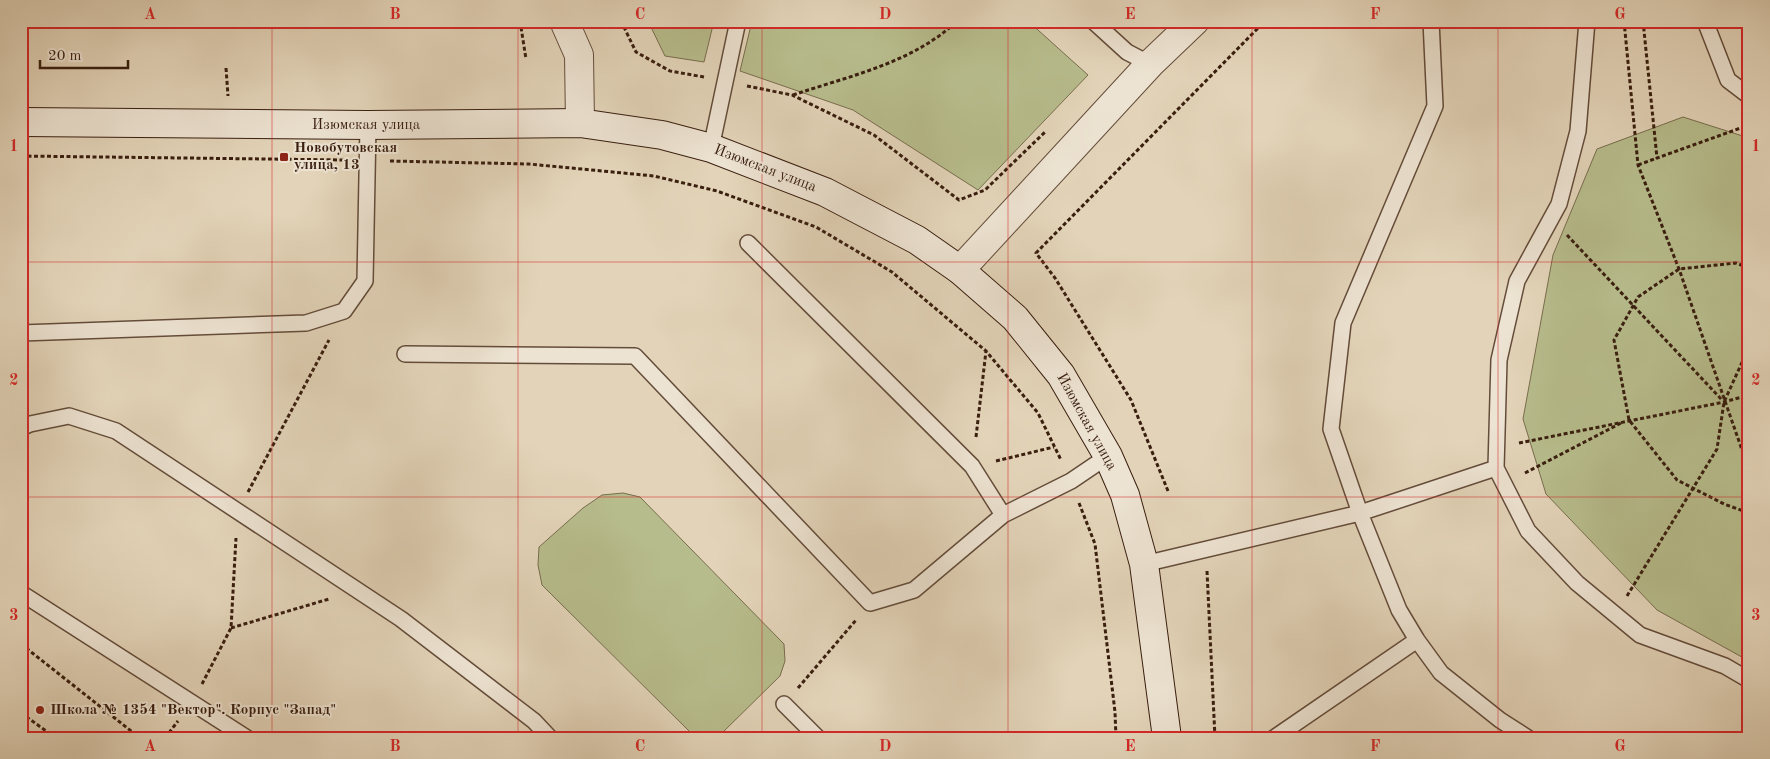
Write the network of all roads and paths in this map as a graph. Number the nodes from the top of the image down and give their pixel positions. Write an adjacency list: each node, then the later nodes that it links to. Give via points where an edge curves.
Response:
1 (520, 21): 14 (path)
2 (564, 21): 20 (street, via 579,55)
3 (621, 21): 16 (path, via 636,52 670,71)
4 (738, 21): 16 (lane)
5 (957, 21): 17 (path, via 908,56)
6 (1093, 21): 15 (lane, via 1127,52)
7 (1194, 21): 15 (street)
8 (1265, 21): 52 (path, via 1036,253 1131,400)
9 (1431, 21): 53 (lane, via 1435,106 1344,323 1331,429)
10 (1587, 21): 29 (lane, via 1578,131 1559,204)
11 (1624, 21): 27 (path)
12 (1643, 21): 25 (path)
13 (1705, 21): 18 (lane, via 1728,80)
14 (526, 59)
15 (1150, 64): 33 (street)
16 (725, 81): 17 (path); 23 (lane)
17 (792, 95): 28 (path, via 874,135)
18 (1749, 96)
19 (21, 122): 22 (street, Изюмская улица)
20 (580, 123): 22 (street, Изюмская улица); 23 (street, Изюмская улица, via 662,135)
21 (1749, 125): 25 (path)
22 (368, 126): 26 (lane)
23 (712, 148): 33 (street, Изюмская улица, via 825,192 917,240)
24 (21, 156): 26 (path)
25 (1657, 158): 27 (path)
26 (368, 160): 35 (lane, via 365,282 344,311 306,323); 37 (path, via 529,164 654,176 717,191 816,228 892,272)
27 (1638, 165): 32 (path)
28 (959, 200)
29 (1551, 218): 34 (path); 44 (lane, via 1517,282 1499,360)
30 (748, 243): 46 (lane)
31 (1749, 268): 32 (path, via 1736,263)
32 (1679, 269): 34 (path, via 1638,296); 40 (path)
33 (960, 270): 45 (street, Изюмская улица, via 1015,318 1061,375)
34 (1632, 306): 40 (path); 41 (path, via 1614,340)
35 (21, 332)
36 (1749, 348): 40 (path)
37 (986, 350): 43 (path, via 1038,413); 46 (path)
38 (404, 354): 60 (lane, via 635,356)
39 (1749, 395): 40 (path)
40 (1724, 402): 41 (path); 48 (path); 51 (path, via 1717,449)
41 (1628, 420): 44 (path); 50 (path); 51 (path, via 1677,480)
42 (21, 428): 58 (lane, via 69,416 116,431)
43 (1054, 447): 46 (path); 49 (path)
44 (1497, 448): 47 (lane)
45 (1108, 456): 49 (lane); 57 (street, Изюмская улица, via 1124,494)
46 (972, 466): 55 (lane)
47 (1496, 468): 50 (lane); 53 (lane)
48 (1749, 470)
49 (1071, 481): 55 (lane); 73 (path, via 1095,544)
50 (1504, 484): 61 (lane, via 1528,531 1577,583)
51 (1693, 488): 54 (path); 61 (path)
52 (1168, 491)
53 (1360, 513): 56 (lane); 63 (lane, via 1399,610)
54 (1749, 513)
55 (1003, 515): 60 (lane, via 914,590)
56 (1206, 549): 57 (lane); 75 (path)
57 (1144, 564): 74 (street, Изюмская улица)
58 (357, 590): 62 (path); 71 (lane, via 401,619 534,721)
59 (21, 593): 70 (lane)
60 (870, 602): 66 (path)
61 (1616, 615): 65 (lane, via 1640,635 1725,666)
62 (231, 628)
63 (1417, 640): 76 (lane); 77 (lane, via 1441,673)
64 (21, 644): 69 (path)
65 (1749, 680)
66 (784, 704): 72 (lane)
67 (21, 713): 68 (path)
68 (56, 738)
69 (140, 738)
70 (247, 738)
71 (550, 738)
72 (818, 738)
73 (1116, 738)
74 (1167, 738)
75 (1216, 738)
76 (1274, 738)
77 (1528, 738)

